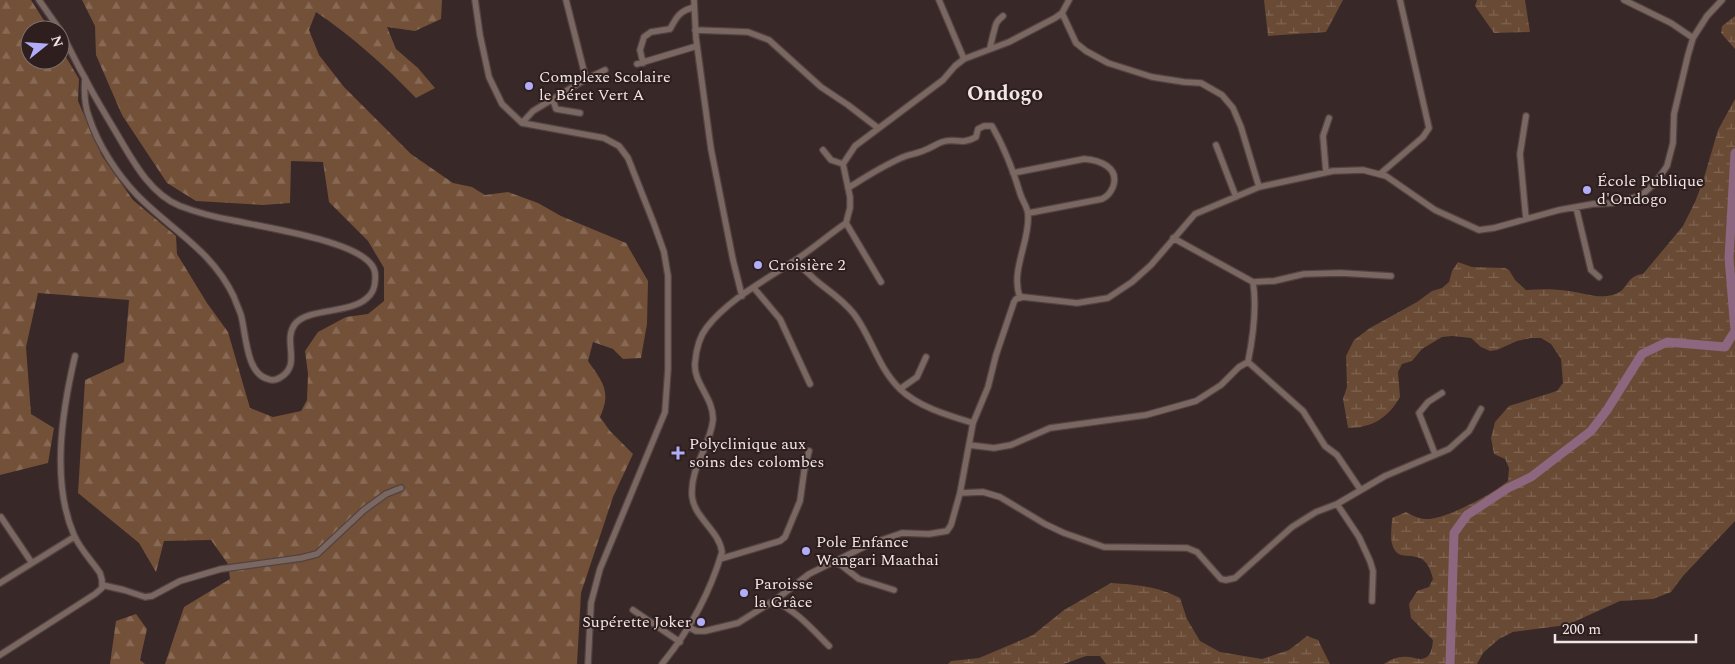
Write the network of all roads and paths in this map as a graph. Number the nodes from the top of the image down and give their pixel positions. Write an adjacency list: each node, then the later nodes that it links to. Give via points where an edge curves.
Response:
1 (40, 0): 12 (street)
2 (475, 0): 26 (street, via 489,77 502,104)
3 (566, 0): 21 (street)
4 (939, 0): 18 (street)
5 (1069, 0): 10 (street)
6 (1400, 0): 33 (street, via 1429,128)
7 (1624, 0): 14 (street, via 1671,23)
8 (1722, 0): 14 (street)
9 (694, 3): 13 (street); 15 (street, via 677,16 670,29 651,32 644,37 640,64)
10 (1062, 13): 16 (street, via 1029,33); 34 (street, via 1076,43 1086,51 1152,77 1201,83 1222,95 1233,108 1241,127)
11 (1003, 16): 16 (street, via 993,28)
12 (53, 20)
13 (695, 30): 15 (street); 27 (street, via 748,32 769,40 820,87)
14 (1693, 38): 37 (street, via 1676,106 1672,154 1656,182 1643,194 1628,200)
15 (697, 46): 48 (street, via 711,149)
16 (990, 48): 18 (street)
17 (70, 49): 20 (street)
18 (964, 58): 27 (street, via 943,80)
19 (605, 70): 21 (street)
20 (85, 78): 20 (street, via 88,116 110,160 138,195 200,250 220,273 238,306 251,362 258,374 272,380 289,372 292,330 299,320 360,303 371,293 376,281 372,264 359,254 310,236 192,210 167,198 136,165)
21 (586, 79): 22 (street)
22 (552, 100): 23 (street, via 556,109); 26 (street, via 533,111)
23 (580, 113)
24 (1526, 116): 39 (street, via 1520,154)
25 (1329, 118): 32 (street, via 1323,136)
26 (522, 123): 82 (street, via 604,138 619,146 628,158 654,224 668,276 665,412 600,569 591,604)
27 (878, 128): 30 (street, via 855,146)
28 (1216, 145): 36 (street)
29 (823, 150): 30 (street, via 832,160)
30 (843, 164): 35 (street)
31 (1013, 172): 35 (street, via 992,126 984,126 970,140 941,142 905,156); 38 (street); 38 (street, via 1084,158 1108,165 1112,171 1114,182 1102,199)
32 (1326, 172): 33 (street, via 1346,169); 34 (street)
33 (1380, 174): 39 (street, via 1434,210 1475,228 1486,229)
34 (1260, 187): 36 (street)
35 (848, 188): 40 (street, via 850,208)
36 (1236, 197): 41 (street, via 1195,214)
37 (1576, 207): 39 (street); 44 (street, via 1591,270)
38 (1029, 213): 49 (street, via 1017,281)
39 (1526, 219)
40 (846, 223): 42 (street); 45 (street)
41 (1173, 238): 46 (street); 49 (street, via 1141,274 1108,298 1077,302)
42 (792, 262): 47 (street); 56 (street, via 839,297 851,310 885,372)
43 (1391, 276): 46 (street, via 1304,274)
44 (1599, 277)
45 (882, 282)
46 (1253, 282): 52 (street)
47 (754, 288): 48 (street); 55 (street, via 780,319)
48 (742, 296): 69 (street, via 704,331 694,365 710,401 713,421 693,475 692,497 721,546)
49 (1020, 298): 59 (street, via 1014,302 988,387)
50 (75, 356): 68 (street, via 63,427 61,478 65,512)
51 (926, 357): 56 (street, via 917,377)
52 (1248, 362): 53 (street); 54 (street)
53 (1239, 367): 54 (street, via 1250,366); 60 (street, via 1221,385 1196,401 1132,418 1050,428 1011,445 994,448)
54 (1260, 373): 64 (street, via 1303,411 1325,446 1337,455)
55 (810, 384)
56 (900, 389): 59 (street, via 944,414)
57 (1442, 393): 62 (street, via 1419,413)
58 (1481, 409): 62 (street, via 1469,431 1449,449)
59 (973, 423): 60 (street)
60 (969, 445): 65 (street)
61 (809, 451): 69 (street, via 800,501 785,537)
62 (1435, 454): 64 (street)
63 (401, 488): 73 (street, via 386,494 364,510 317,554 221,569 194,576 152,596)
64 (1360, 489): 66 (street)
65 (960, 493): 66 (street, via 984,492 1000,497 1064,533 1104,547 1187,548 1197,552 1221,579 1226,580 1235,578 1292,527); 70 (street, via 947,531 902,533)
66 (1337, 504): 76 (street, via 1359,537 1370,561)
67 (1, 517): 71 (street)
68 (74, 537): 71 (street); 73 (street, via 100,573)
69 (720, 559): 78 (street)
70 (833, 562): 74 (street, via 859,579); 75 (street, via 805,576)
71 (32, 563): 72 (street)
72 (0, 583)
73 (102, 585): 81 (street, via 95,594)
74 (894, 590)
75 (774, 601): 78 (street, via 730,626 700,632); 80 (street, via 790,608)
76 (1372, 601)
77 (633, 610): 79 (street)
78 (689, 627): 79 (street)
79 (680, 642): 83 (street)
80 (829, 646)
81 (0, 655)
82 (588, 664)
83 (662, 664)

